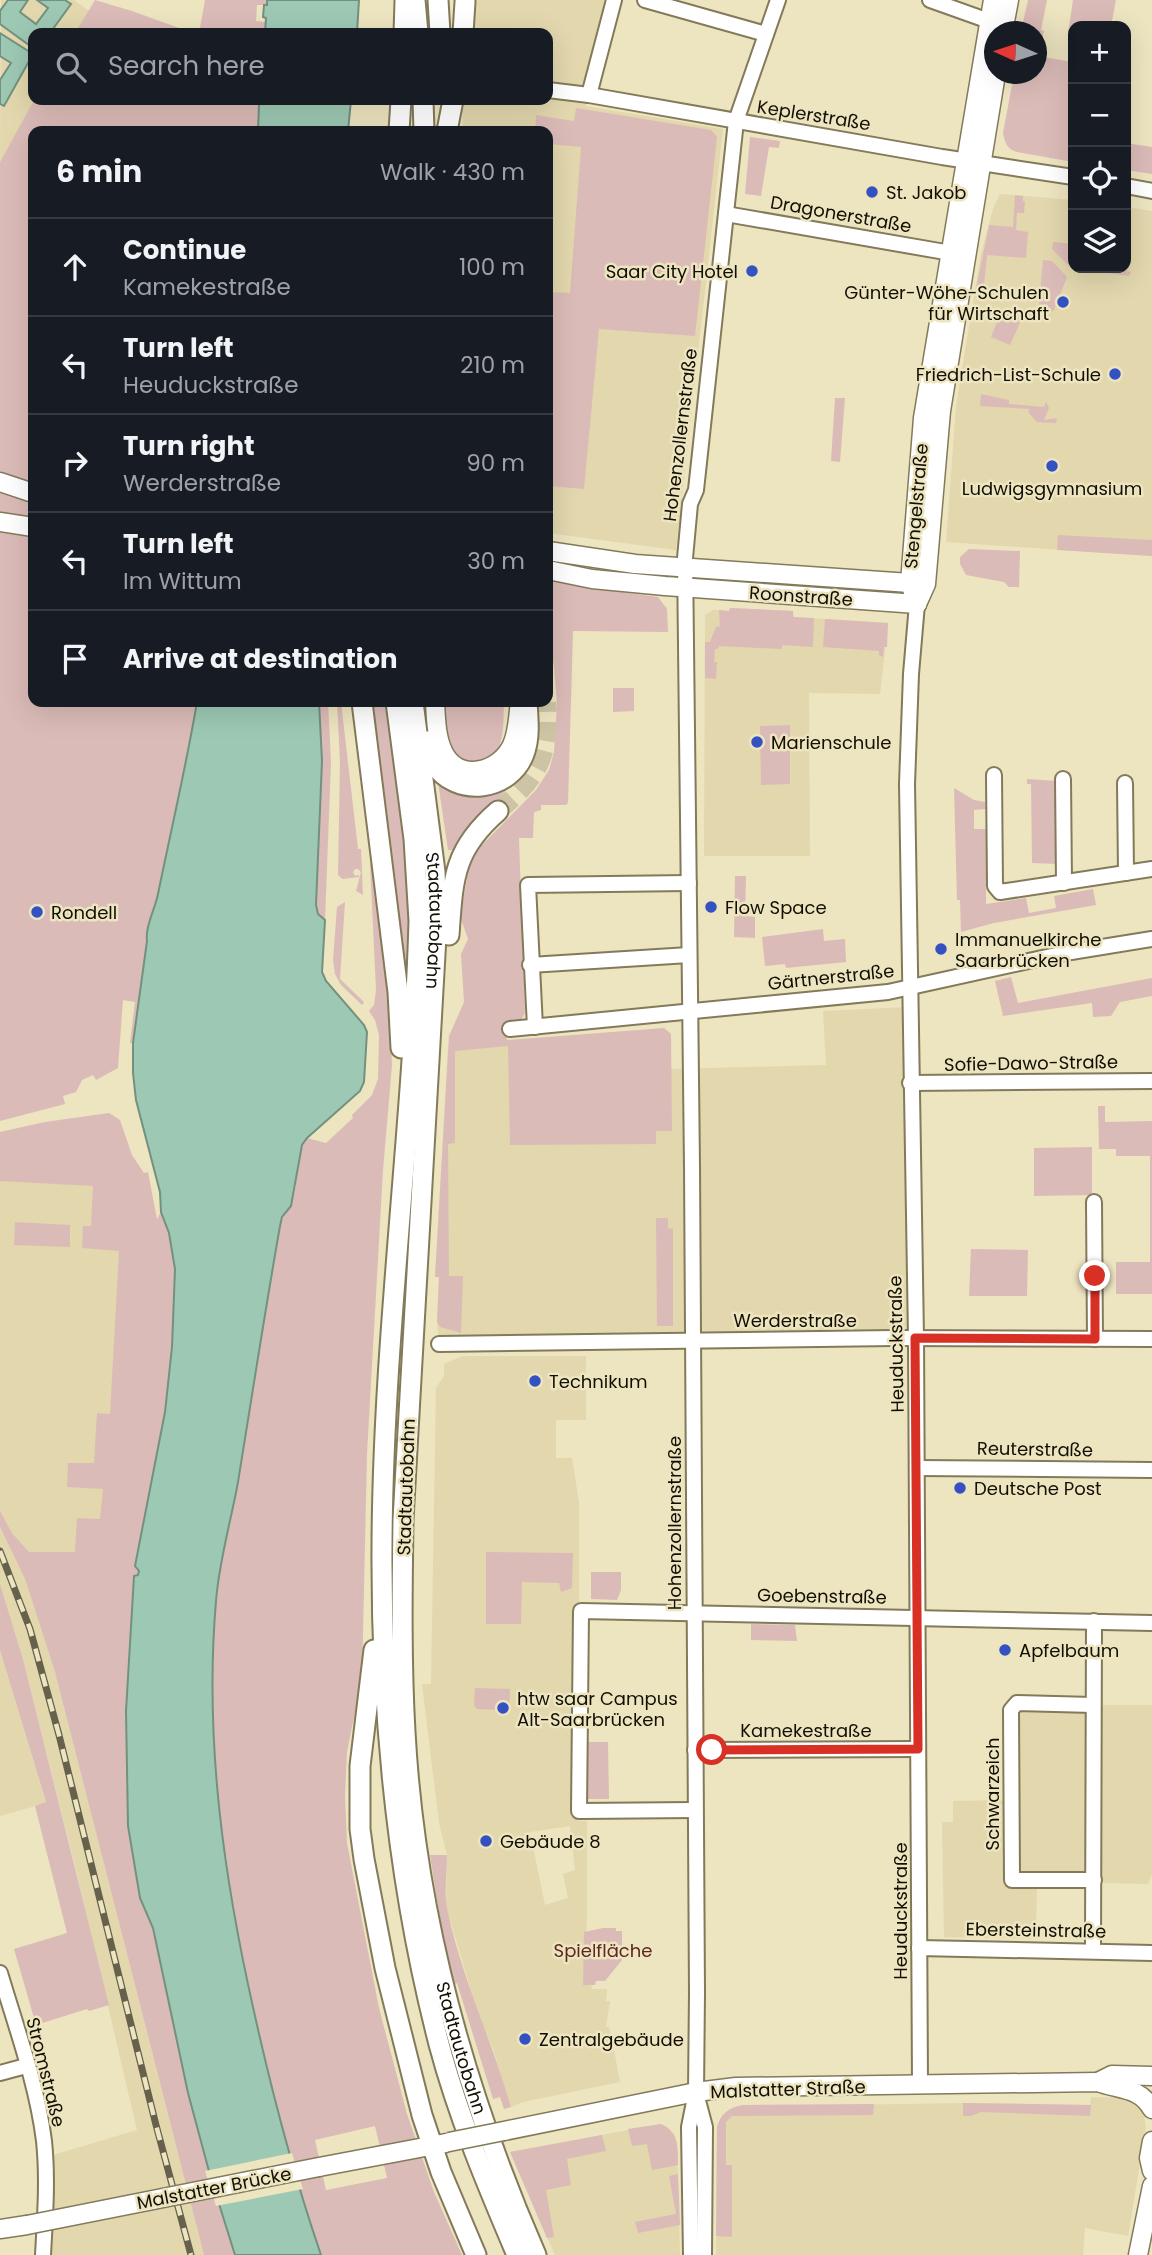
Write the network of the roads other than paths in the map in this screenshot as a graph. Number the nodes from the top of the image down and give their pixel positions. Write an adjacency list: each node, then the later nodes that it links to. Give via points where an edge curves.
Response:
1 (405, 0): 14 (highway)
2 (415, 0): 15 (highway)
3 (438, 0): 16 (highway)
4 (614, 0): 22 (street)
5 (645, 0): 18 (street)
6 (778, 0): 18 (street, Hohenzollernstraße)
7 (930, 0): 11 (street)
8 (993, 0): 12 (main road, Stengelstraße)
9 (1009, 0): 13 (main road, Stengelstraße)
10 (465, 1): 17 (highway)
11 (984, 21)
12 (995, 21)
13 (998, 21)
14 (404, 28)
15 (418, 28)
16 (440, 28)
17 (463, 28)
18 (766, 34): 27 (street, Hohenzollernstraße)
19 (986, 84): 32 (main road, Stengelstraße)
20 (993, 84): 32 (main road, Stengelstraße)
21 (553, 91): 22 (street, Keplerstraße)
22 (589, 95): 27 (street, Keplerstraße)
23 (401, 105): 28 (highway)
24 (423, 105): 29 (highway)
25 (444, 105): 30 (highway)
26 (452, 105): 31 (highway)
27 (736, 121): 32 (street, Keplerstraße); 36 (street, Hohenzollernstraße)
28 (399, 126)
29 (424, 126)
30 (447, 126)
31 (448, 126)
32 (974, 160): 33 (street, Keplerstraße); 37 (main road, Stengelstraße); 47 (main road, Stengelstraße, via 939,424 926,584)
33 (1068, 176)
34 (1131, 187): 35 (street)
35 (1152, 191)
36 (726, 214): 37 (street, Dragonerstraße); 43 (street, Hohenzollernstraße, via 696,490 687,525)
37 (951, 253): 45 (main road, Stengelstraße, via 923,418)
38 (0, 482): 39 (main road)
39 (28, 493)
40 (0, 494): 41 (main road)
41 (28, 495)
42 (553, 551): 43 (main road, Roonstraße)
43 (687, 567): 45 (main road, Roonstraße); 46 (street, Hohenzollernstraße)
44 (553, 571): 46 (main road, Roonstraße)
45 (910, 583): 47 (main road, Stengelstraße)
46 (685, 587): 47 (main road, Roonstraße); 62 (street, Hohenzollernstraße)
47 (917, 604): 67 (street, Heuduckstraße, via 907,754)
48 (363, 707): 74 (highway, via 402,1036)
49 (397, 707): 74 (highway, Stadtautobahn, via 414,839 419,921)
50 (414, 707): 68 (highway, Stadtautobahn, via 435,872)
51 (424, 707): 55 (highway, via 433,762 458,783 482,787 511,774 525,752)
52 (436, 707): 55 (main road, via 443,752 465,770 492,768)
53 (521, 707): 55 (main road)
54 (526, 707): 55 (highway)
55 (523, 730)
56 (994, 775): 63 (street, via 995,886 1008,892)
57 (1063, 779): 63 (street)
58 (1125, 783): 61 (street)
59 (498, 811): 68 (highway, via 471,838 455,873 447,960)
60 (1152, 869): 61 (street)
61 (1126, 873): 63 (street)
62 (689, 883): 65 (street, Hohenzollernstraße); 66 (street, via 528,885)
63 (1064, 883)
64 (1152, 939): 67 (street, Gärtnerstraße)
65 (689, 955): 66 (street); 69 (street, Hohenzollernstraße)
66 (530, 965): 70 (street)
67 (909, 988): 69 (street, Gärtnerstraße); 73 (street, Heuduckstraße)
68 (434, 1008): 110 (highway, Stadtautobahn, via 404,1496 405,1734 418,1856 444,1986 474,2093)
69 (690, 1010): 70 (street, Gärtnerstraße); 79 (street, Hohenzollernstraße)
70 (535, 1027): 71 (street, Gärtnerstraße)
71 (510, 1029)
72 (1152, 1081): 73 (street, Sofie-Dawo-Straße)
73 (910, 1083): 76 (street, Heuduckstraße)
74 (404, 1156): 83 (highway, Stadtautobahn, via 385,1450)
75 (1094, 1202): 77 (street)
76 (915, 1338): 77 (street, Werderstraße); 79 (street, Werderstraße); 81 (street, Heuduckstraße)
77 (1095, 1339): 78 (street, Werderstraße)
78 (1152, 1339)
79 (693, 1340): 80 (street, Werderstraße); 84 (street, Hohenzollernstraße)
80 (439, 1344)
81 (917, 1468): 82 (street, Reuterstraße); 85 (street, Heuduckstraße)
82 (1152, 1470)
83 (382, 1604): 106 (highway, via 360,1766 360,1829 386,1968); 114 (highway, Stadtautobahn, via 394,1805 412,1924 439,2046)
84 (694, 1612): 85 (street, Goebenstraße); 90 (street, Hohenzollernstraße); 91 (street, Goebenstraße, via 581,1611 579,1811)
85 (918, 1617): 86 (street, Goebenstraße); 89 (street, Heuduckstraße)
86 (1094, 1621): 87 (street, Goebenstraße); 88 (street)
87 (1152, 1623)
88 (1093, 1705): 92 (street); 92 (street, Schwarzeich, via 1017,1703 1012,1710 1012,1880)
89 (918, 1749): 90 (street, Kamekestraße); 93 (street, Heuduckstraße)
90 (695, 1751): 91 (street, Hohenzollernstraße)
91 (695, 1810): 103 (street, Hohenzollernstraße)
92 (1094, 1880): 94 (street)
93 (919, 1948): 94 (street, Ebersteinstraße); 101 (street, Heuduckstraße)
94 (1093, 1950): 95 (street, Ebersteinstraße)
95 (1152, 1953)
96 (0, 1973): 97 (street, Stromstraße)
97 (26, 2066): 98 (street); 112 (street, Stromstraße, via 44,2140)
98 (0, 2073)
99 (1152, 2076): 100 (main road, Malstatter Straße, via 1112,2076)
100 (1098, 2082): 101 (main road, Malstatter Straße); 102 (main road, via 1135,2083); 104 (main road, Malstatter Straße, via 1133,2091)
101 (920, 2084): 103 (main road, Malstatter Straße, via 736,2087)
102 (1152, 2089)
103 (696, 2092): 106 (main road, Malstatter Straße, bridge); 117 (street, Hohenzollernstraße, via 689,2127); 118 (street, Hohenzollernstraße, via 705,2127)
104 (1152, 2109)
105 (1152, 2141): 108 (main road)
106 (441, 2143): 107 (main road, Malstatter Straße); 113 (highway)
107 (401, 2150): 111 (main road, Malstatter Brücke, bridge)
108 (1152, 2171)
109 (1152, 2186): 119 (main road)
110 (523, 2226): 115 (highway, Stadtautobahn); 116 (highway)
111 (0, 2229)
112 (43, 2255)
113 (476, 2255)
114 (517, 2255)
115 (536, 2255)
116 (546, 2255)
117 (691, 2255)
118 (704, 2255)
119 (1138, 2255)

